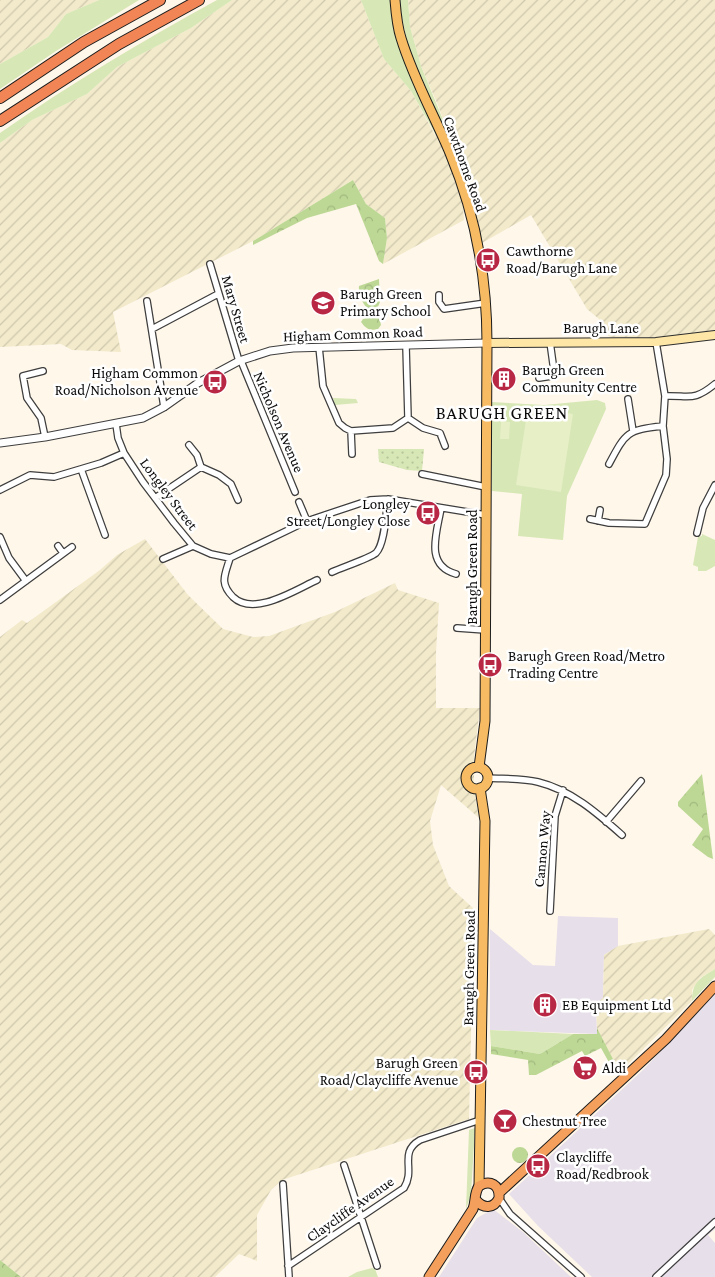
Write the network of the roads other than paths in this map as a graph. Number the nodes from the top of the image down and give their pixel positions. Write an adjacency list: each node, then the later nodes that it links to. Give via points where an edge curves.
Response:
1 (160, 0): 4 (highway, via 84,42)
2 (199, 0): 5 (highway, via 119,44)
3 (395, 0): 10 (main road, Cawthorne Road, via 400,36 463,190 481,260)
4 (0, 98)
5 (0, 121)
6 (210, 264): 7 (street, Mary Street)
7 (218, 294): 11 (street); 18 (street, Mary Street)
8 (439, 295): 10 (street, via 444,309)
9 (147, 300): 11 (street)
10 (486, 303): 15 (main road, Cawthorne Road)
11 (152, 329): 24 (street)
12 (715, 335): 14 (main road, Barugh Lane)
13 (550, 342): 14 (main road, Barugh Lane); 15 (main road, Barugh Lane); 20 (street, via 554,371 552,376)
14 (656, 342): 22 (street)
15 (487, 343): 16 (street, Higham Common Road); 41 (main road, Barugh Green Road)
16 (406, 346): 17 (street, Higham Common Road); 25 (street)
17 (319, 348): 18 (street, Higham Common Road, via 270,351); 28 (street, via 323,386 339,423)
18 (240, 361): 24 (street, Higham Common Road, via 198,382); 43 (street, Nicholson Avenue)
19 (43, 371): 30 (street, via 23,376 27,398 41,418)
20 (539, 378)
21 (715, 384): 22 (street, via 694,397)
22 (665, 396): 27 (street)
23 (628, 399): 29 (street)
24 (164, 407): 26 (street, Higham Common Road, via 143,418)
25 (408, 418): 28 (street, via 392,428); 33 (street, via 423,428 440,433)
26 (116, 424): 30 (street, Higham Common Road); 34 (street, Longley Street)
27 (663, 426): 29 (street); 53 (street, via 668,459 666,475 645,524)
28 (351, 431): 35 (street)
29 (632, 431): 36 (street)
30 (45, 437): 31 (street, Higham Common Road)
31 (0, 443)
32 (189, 445): 37 (street)
33 (445, 446)
34 (124, 453): 38 (street); 44 (street, Longley Street)
35 (352, 454)
36 (609, 464)
37 (201, 467): 44 (street); 46 (street, via 231,484)
38 (81, 469): 42 (street, via 54,478 30,475); 55 (street)
39 (422, 474): 41 (street)
40 (715, 485): 54 (street, via 703,508)
41 (486, 487): 50 (main road, Barugh Green Road)
42 (0, 490)
43 (295, 492)
44 (155, 498): 58 (street, Longley Street)
45 (388, 499): 48 (street); 52 (street, via 350,505); 63 (street, via 378,550)
46 (238, 500)
47 (299, 502): 52 (street)
48 (441, 508): 50 (street); 65 (street, via 435,553 442,568)
49 (600, 510): 53 (street)
50 (486, 515): 71 (main road, Barugh Green Road)
51 (590, 519): 53 (street)
52 (307, 520): 61 (street)
53 (598, 521)
54 (697, 532)
55 (104, 535)
56 (0, 537): 68 (street, via 9,558)
57 (58, 546): 60 (street)
58 (193, 546): 61 (street, Longley Street); 62 (street)
59 (72, 547): 60 (street)
60 (63, 554): 68 (street)
61 (230, 558): 66 (street, via 224,585 236,600 244,604 265,604 314,582)
62 (163, 559)
63 (341, 568): 64 (street); 67 (street)
64 (332, 572)
65 (456, 574)
66 (308, 575)
67 (344, 576)
68 (26, 581): 69 (street)
69 (0, 600)
70 (457, 628): 71 (street)
71 (485, 630): 72 (main road, Barugh Green Road, via 485,721)
72 (479, 767): 73 (main road, via 485,770); 75 (main road, Barugh Green Road, via 470,769 466,777 470,786)
73 (488, 778): 75 (main road); 76 (street, via 529,780)
74 (641, 781): 77 (street)
75 (480, 788): 81 (main road, Barugh Green Road, via 485,821)
76 (563, 790): 77 (street); 79 (street, Cannon Way, via 555,816)
77 (606, 822): 78 (street)
78 (622, 835)
79 (550, 911)
80 (715, 986): 86 (highway, via 666,1038)
81 (480, 1120): 82 (main road, Barugh Green Road); 88 (street, Claycliffe Avenue, via 411,1145 408,1181 404,1188)
82 (479, 1149): 85 (main road, Barugh Green Road); 86 (main road, Barugh Green Road, via 484,1174)
83 (344, 1165): 88 (street)
84 (283, 1184): 91 (street)
85 (479, 1186): 86 (highway); 87 (highway)
86 (494, 1195): 87 (highway, via 481,1205); 89 (highway); 95 (street, via 510,1214)
87 (476, 1200): 89 (highway)
88 (361, 1217): 91 (street, Claycliffe Avenue); 92 (street)
89 (466, 1220): 94 (highway)
90 (715, 1222): 96 (street)
91 (288, 1266): 93 (street)
92 (377, 1266)
93 (289, 1277)
94 (429, 1277)
95 (580, 1277)
96 (656, 1277)

